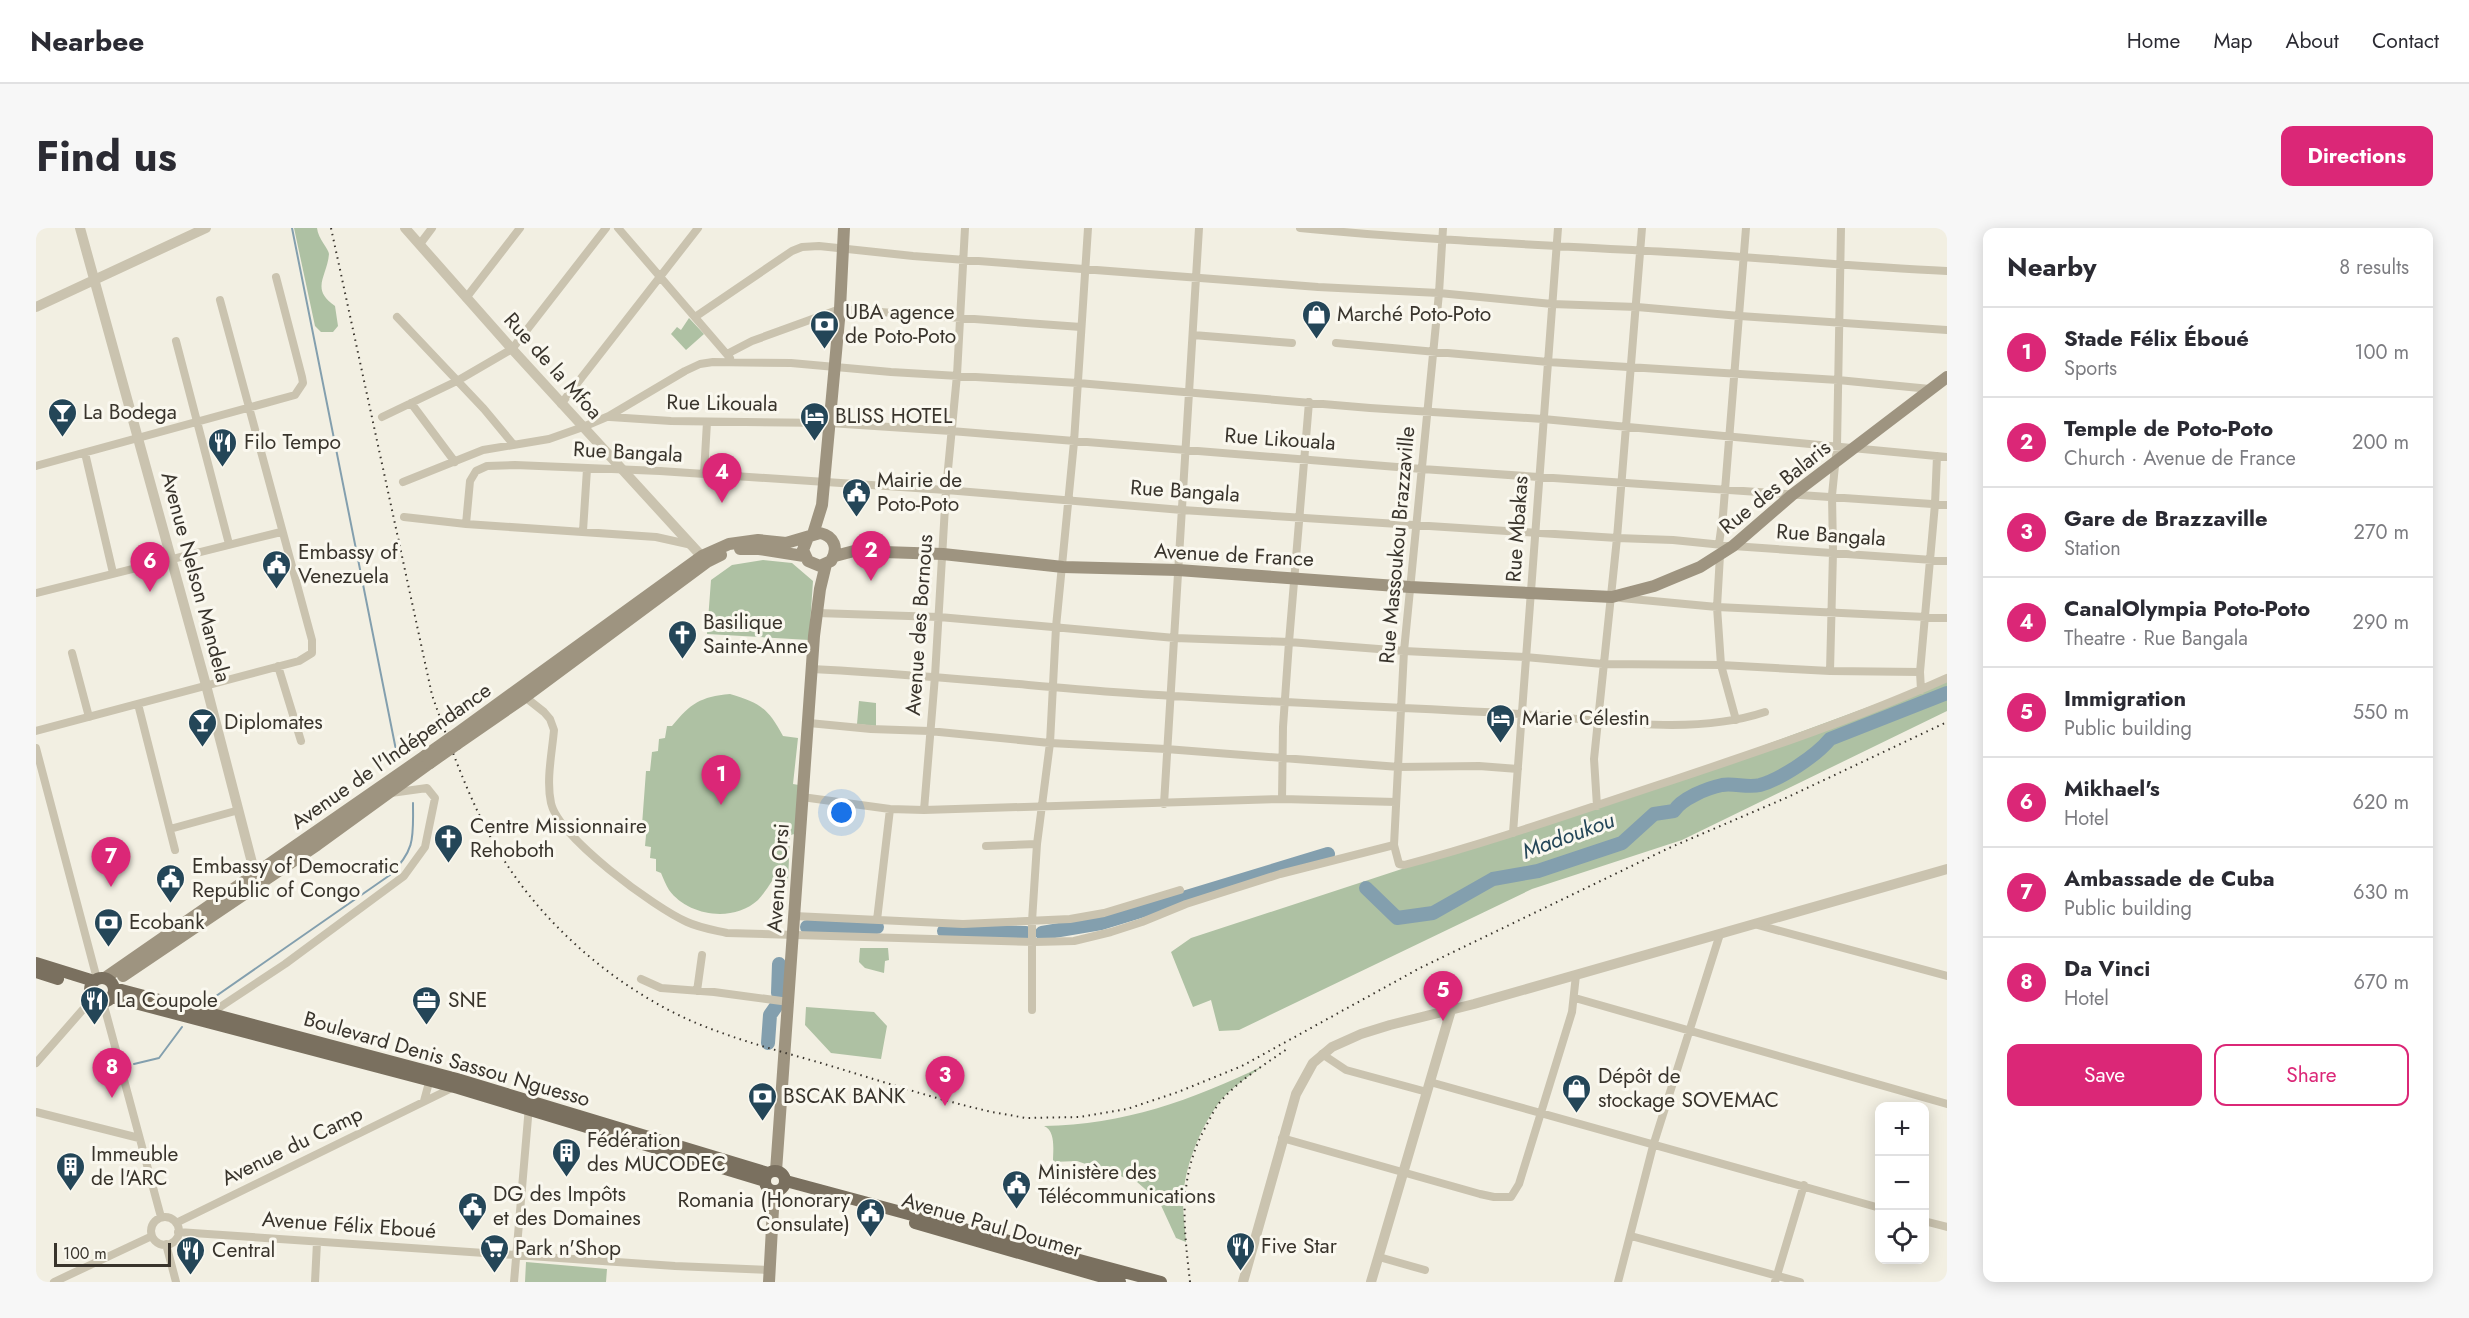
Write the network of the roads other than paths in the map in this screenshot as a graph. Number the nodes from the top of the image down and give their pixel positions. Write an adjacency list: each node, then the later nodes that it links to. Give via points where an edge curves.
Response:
1 (80, 228): 33 (street, Avenue Nelson Mandela)
2 (206, 228): 19 (street)
3 (405, 228): 21 (street, Rue de la Mfoa)
4 (432, 228): 21 (street)
5 (520, 228): 35 (street)
6 (606, 228): 52 (street)
7 (618, 228): 30 (street)
8 (698, 228): 30 (street)
9 (844, 228): 23 (main road)
10 (964, 228): 26 (street, Avenue des Bornous)
11 (1088, 228): 28 (street)
12 (1199, 228): 32 (street)
13 (1300, 228): 20 (street)
14 (1443, 228): 20 (street, Rue Massoukou Brazzaville)
15 (1558, 228): 22 (street, Rue Mbakas)
16 (1642, 228): 24 (street)
17 (1746, 228): 25 (street)
18 (1841, 228): 27 (street)
19 (194, 230): 33 (street)
20 (1442, 239): 22 (street); 34 (street, Rue Massoukou Brazzaville)
21 (420, 244): 35 (street, Rue de la Mfoa)
22 (1556, 246): 24 (street); 37 (street, Rue Mbakas)
23 (844, 250): 26 (street); 40 (main road); 43 (street, via 819,246 792,251)
24 (1640, 250): 25 (street); 39 (street)
25 (1744, 258): 27 (street); 41 (street)
26 (964, 259): 28 (street); 44 (street, Avenue des Bornous)
27 (1839, 266): 29 (street); 45 (street)
28 (1086, 268): 32 (street); 46 (street)
29 (1947, 271)
30 (660, 276): 43 (street); 69 (street)
31 (276, 277): 70 (street, via 303,383 290,398)
32 (1198, 277): 34 (street); 48 (street)
33 (94, 279): 38 (street); 82 (street, Avenue Nelson Mandela)
34 (1439, 293): 37 (street); 53 (street, Rue Massoukou Brazzaville)
35 (466, 298): 52 (street, Rue de la Mfoa)
36 (220, 300): 70 (street)
37 (1552, 304): 39 (street); 56 (street, Rue Mbakas)
38 (36, 307)
39 (1637, 307): 41 (street); 58 (street)
40 (840, 309): 44 (street); 54 (street); 57 (main road)
41 (1740, 316): 45 (street); 60 (street)
42 (397, 317): 63 (street)
43 (695, 317): 54 (street)
44 (959, 317): 46 (street); 59 (street, Avenue des Bornous)
45 (1839, 322): 47 (street); 62 (street)
46 (1081, 327): 64 (street)
47 (1947, 330)
48 (1193, 335): 50 (street); 66 (street)
49 (176, 341): 75 (street)
50 (1292, 343)
51 (1336, 343): 53 (street)
52 (512, 349): 63 (street); 69 (street, Rue de la Mfoa)
53 (1432, 352): 56 (street); 71 (street, Rue Massoukou Brazzaville)
54 (727, 354): 55 (street)
55 (735, 362): 57 (street); 73 (street, via 700,364)
56 (1548, 362): 58 (street); 74 (street, Rue Mbakas)
57 (833, 366): 59 (street); 77 (main road)
58 (1632, 367): 60 (street); 78 (street)
59 (957, 375): 64 (street); 80 (street, Avenue des Bornous)
60 (1735, 375): 62 (street); 81 (street)
61 (1947, 377): 65 (main road, Rue des Balaris)
62 (1838, 380): 65 (street); 85 (street)
63 (457, 381): 68 (street); 84 (street)
64 (1078, 383): 66 (street); 83 (street)
65 (1930, 389): 86 (main road, Rue des Balaris)
66 (1188, 393): 67 (street); 87 (street)
67 (1310, 402): 71 (street); 91 (street)
68 (411, 403): 72 (street); 92 (street)
69 (561, 404): 79 (street, Rue de la Mfoa)
70 (250, 407): 75 (street); 117 (street)
71 (1428, 411): 74 (street); 97 (street, Rue Massoukou Brazzaville)
72 (382, 417)
73 (609, 417): 76 (street, Rue Likouala); 79 (street)
74 (1543, 419): 78 (street); 99 (street, Rue Mbakas)
75 (198, 421): 82 (street); 121 (street)
76 (707, 422): 77 (street, Rue Likouala); 98 (street)
77 (829, 423): 80 (street, Rue Likouala); 101 (main road)
78 (1626, 426): 81 (street); 102 (street)
79 (583, 427): 84 (street, via 549,439); 96 (street, Rue de la Mfoa)
80 (951, 431): 83 (street, Rue Likouala); 104 (street, Avenue des Bornous)
81 (1729, 435): 85 (street); 103 (street)
82 (138, 438): 88 (street); 128 (street, Avenue Nelson Mandela)
83 (1074, 441): 87 (street, Rue Likouala); 107 (street)
84 (513, 444): 92 (street, via 483,450)
85 (1837, 446): 86 (street); 93 (street)
86 (1855, 448): 89 (street); 93 (main road, Rue des Balaris)
87 (1186, 450): 91 (street, Rue Likouala); 111 (street)
88 (85, 453): 94 (street); 134 (street)
89 (1937, 456): 90 (street); 108 (street)
90 (1947, 457)
91 (1304, 458): 97 (street, Rue Likouala); 112 (street)
92 (455, 462): 100 (street)
93 (1834, 465): 105 (main road, Rue des Balaris); 106 (street)
94 (36, 466)
95 (586, 469): 96 (street, Rue Bangala); 114 (street, Rue Bangala, via 515,465 481,468 470,481); 116 (street)
96 (622, 469): 98 (street, Rue Bangala); 122 (street, Rue de la Mfoa)
97 (1422, 469): 99 (street, Rue Likouala); 115 (street, Rue Massoukou Brazzaville)
98 (704, 474): 101 (street, Rue Bangala)
99 (1538, 476): 102 (street, Rue Likouala); 118 (street, Rue Mbakas)
100 (403, 482)
101 (823, 482): 104 (street, Rue Bangala); 109 (main road)
102 (1622, 482): 103 (street, Rue Likouala); 120 (street)
103 (1725, 489): 105 (street, Rue Likouala); 124 (street)
104 (946, 490): 107 (street, Rue Bangala); 127 (street, Avenue des Bornous)
105 (1792, 495): 106 (street, Rue Likouala); 123 (main road, Rue des Balaris)
106 (1832, 495): 108 (street, Rue Likouala); 125 (street)
107 (1068, 500): 111 (street, Rue Bangala); 132 (street)
108 (1935, 504): 110 (street, Rue Likouala); 129 (street)
109 (822, 505): 119 (main road); 126 (main road)
110 (1947, 505)
111 (1182, 510): 112 (street, Rue Bangala); 133 (street)
112 (1299, 516): 115 (street, Rue Bangala); 135 (street)
113 (404, 517): 114 (street)
114 (466, 524): 116 (street)
115 (1416, 524): 118 (street, Rue Bangala); 136 (street, Rue Massoukou Brazzaville)
116 (583, 531): 122 (street, via 671,538)
117 (281, 532): 121 (street); 154 (street, via 312,640 312,654)
118 (1536, 532): 120 (street, Rue Bangala); 138 (street, Rue Mbakas)
119 (811, 535): 126 (main road, via 820,533); 126 (main road, via 804,543); 130 (main road, Avenue de l'Indépendance, via 786,543 735,543 715,549)
120 (1617, 538): 124 (street, Rue Bangala, via 1673,540); 139 (street)
121 (229, 544): 128 (street)
122 (689, 544): 130 (street, Rue de la Mfoa)
123 (1733, 546): 124 (main road, Rue des Balaris); 125 (street, Rue Bangala)
124 (1719, 549): 139 (main road, Rue des Balaris, via 1700,567 1654,586); 140 (street)
125 (1833, 552): 129 (street, Rue Bangala); 141 (street)
126 (824, 554): 127 (main road, Avenue de France); 130 (main road, Avenue de l'Indépendance, via 743,548); 142 (main road, Avenue Orsi)
127 (943, 554): 132 (main road, Avenue de France); 143 (street, Avenue des Bornous)
128 (170, 557): 134 (street); 160 (street, Avenue Nelson Mandela)
129 (1930, 560): 131 (street, Rue Bangala); 144 (street)
130 (702, 561): 164 (main road, Avenue de l'Indépendance); 176 (main road, Avenue de l'Indépendance)
131 (1947, 561)
132 (1062, 567): 133 (main road, Avenue de France); 146 (street)
133 (1178, 570): 135 (main road, Avenue de France); 147 (street)
134 (113, 573): 137 (street)
135 (1293, 577): 136 (main road, Avenue de France); 148 (street)
136 (1410, 587): 138 (main road, Avenue de France); 149 (street, Rue Massoukou Brazzaville)
137 (36, 592)
138 (1531, 593): 139 (main road, Avenue de France); 151 (street, Rue Mbakas)
139 (1612, 597): 140 (street); 152 (street)
140 (1717, 607): 141 (street); 153 (street)
141 (1832, 612): 144 (street); 156 (street)
142 (817, 613): 143 (street); 155 (main road, Avenue Orsi)
143 (939, 617): 146 (street); 158 (street, Avenue des Bornous)
144 (1925, 617): 145 (street); 157 (street)
145 (1947, 618)
146 (1056, 627): 147 (street); 161 (street)
147 (1175, 638): 148 (street); 163 (street)
148 (1288, 642): 149 (street); 165 (street)
149 (1404, 651): 151 (street); 167 (street, Rue Massoukou Brazzaville)
150 (72, 653): 170 (street)
151 (1525, 657): 152 (street); 169 (street, Rue Mbakas)
152 (1603, 664): 153 (street); 171 (street)
153 (1721, 665): 156 (street); 172 (street)
154 (278, 666): 160 (street); 177 (street)
155 (812, 669): 158 (street); 173 (main road, Avenue Orsi)
156 (1830, 671): 157 (street)
157 (1920, 672): 162 (street)
158 (935, 676): 161 (street); 175 (street, Avenue des Bornous)
159 (1947, 678): 162 (street)
160 (206, 685): 166 (street); 193 (street, Avenue Nelson Mandela)
161 (1054, 686): 163 (street); 178 (street)
162 (1921, 690): 190 (street, via 1838,724)
163 (1171, 694): 165 (street); 180 (street)
164 (525, 697): 176 (main road, Avenue de l'Indépendance); 209 (street, via 550,719 554,730 551,804 573,836 635,891 688,923 727,933)
165 (1285, 702): 167 (street); 181 (street)
166 (138, 704): 170 (street); 195 (street)
167 (1401, 709): 169 (street); 183 (street, Rue Massoukou Brazzaville)
168 (1765, 712): 172 (street)
169 (1521, 714): 171 (street); 184 (street, Rue Mbakas)
170 (89, 717): 174 (street)
171 (1598, 720): 172 (street, via 1676,724); 190 (street, via 1593,776)
172 (1736, 720)
173 (808, 723): 175 (street); 186 (main road, Avenue Orsi)
174 (36, 731)
175 (929, 731): 178 (street); 194 (street, Avenue des Bornous)
176 (455, 740): 182 (main road, Avenue de l'Indépendance, bridge)
177 (301, 741)
178 (1050, 743): 180 (street); 191 (street)
179 (36, 748): 217 (street)
180 (1166, 749): 181 (street); 189 (street)
181 (1284, 758): 183 (street); 187 (street)
182 (428, 760): 185 (main road, Avenue de l'Indépendance); 202 (main road, Avenue de l'Indépendance)
183 (1399, 767): 184 (street); 188 (street, Rue Massoukou Brazzaville)
184 (1518, 769): 196 (street, Rue Mbakas)
185 (388, 794): 202 (main road, Avenue de l'Indépendance); 223 (street, via 421,788 432,792 435,798 425,847 404,876)
186 (802, 797): 192 (street); 204 (main road, Avenue Orsi)
187 (1282, 799): 188 (street); 189 (street)
188 (1396, 802): 198 (street, Rue Massoukou Brazzaville)
189 (1164, 804): 191 (street)
190 (1597, 806): 196 (street)
191 (1042, 807): 194 (street); 197 (street)
192 (890, 809): 194 (street); 205 (street)
193 (239, 810): 195 (street); 202 (street, Avenue Nelson Mandela)
194 (924, 810)
195 (170, 829): 200 (street)
196 (1513, 833): 198 (street, Rue Massoukou Brazzaville, via 1404,865 1399,864)
197 (1037, 844): 199 (street); 206 (street)
198 (1394, 845): 210 (street, via 1280,874 1111,932 1074,941)
199 (986, 846)
200 (175, 850)
201 (1947, 869): 207 (street)
202 (256, 880): 217 (main road, Avenue de l'Indépendance)
203 (1180, 890): 206 (street, via 1104,914)
204 (794, 916): 205 (street); 209 (main road, Avenue Orsi)
205 (877, 920): 206 (street, via 963,924)
206 (1032, 921): 210 (street)
207 (1754, 924): 208 (street); 215 (street)
208 (1720, 934): 214 (street); 224 (street)
209 (793, 936): 210 (street); 220 (main road, Avenue Orsi)
210 (1034, 942): 221 (street)
211 (702, 956): 218 (street)
212 (36, 963): 217 (main road)
213 (36, 972): 217 (main road)
214 (1576, 975): 219 (street); 222 (street)
215 (1947, 976)
216 (641, 979): 218 (street, via 661,988)
217 (102, 988): 223 (main road, Boulevard Denis Sassou Nguesso); 226 (street); 227 (main road, Boulevard Denis Sassou Nguesso); 235 (street)
218 (697, 991): 220 (street)
219 (1575, 998): 224 (street); 234 (street)
220 (789, 1002): 239 (main road, Avenue Orsi)
221 (1032, 1010)
222 (1451, 1011): 225 (street, via 1361,1034); 229 (street)
223 (211, 1013): 227 (main road, Boulevard Denis Sassou Nguesso)
224 (1688, 1032): 231 (street); 237 (street)
225 (1322, 1054): 229 (street, via 1346,1070); 236 (street, via 1296,1094)
226 (36, 1063)
227 (430, 1077): 228 (main road, Boulevard Denis Sassou Nguesso); 230 (street)
228 (460, 1084): 230 (street, Avenue du Camp); 232 (main road, Boulevard Denis Sassou Nguesso)
229 (1429, 1087): 234 (street); 238 (street)
230 (424, 1101): 245 (street, Avenue du Camp)
231 (1947, 1104)
232 (529, 1106): 239 (main road, Boulevard Denis Sassou Nguesso); 252 (street)
233 (36, 1112): 235 (street)
234 (1542, 1115): 237 (street); 238 (street, via 1518,1189 1510,1197 1494,1197)
235 (140, 1138): 243 (street)
236 (1282, 1138): 238 (street); 264 (street)
237 (1653, 1146): 240 (street); 248 (street)
238 (1402, 1173): 253 (street)
239 (770, 1175): 241 (main road, via 781,1172); 241 (main road, via 768,1188)
240 (1804, 1185): 242 (street); 257 (street)
241 (781, 1186): 251 (main road, Avenue Paul Doumer); 255 (main road)
242 (1875, 1206)
243 (161, 1217): 245 (street, via 172,1219); 247 (street, via 151,1227)
244 (1929, 1222): 246 (street)
245 (177, 1227): 249 (street, Avenue Félix Eboué); 250 (street, via 176,1238)
246 (1947, 1227)
247 (152, 1236): 250 (street); 258 (street)
248 (1631, 1236): 257 (street); 266 (street)
249 (317, 1242): 252 (street, Avenue Félix Eboué); 260 (street)
250 (166, 1244): 259 (street)
251 (1003, 1244): 256 (main road, Avenue Paul Doumer); 262 (main road, Avenue Paul Doumer)
252 (516, 1254): 255 (street, Avenue Félix Eboué); 261 (street)
253 (1379, 1257): 254 (street); 265 (street)
254 (1425, 1270)
255 (769, 1276)
256 (1140, 1279): 263 (main road, Avenue Paul Doumer)
257 (1776, 1279): 267 (street)
258 (54, 1282)
259 (176, 1282)
260 (315, 1282)
261 (514, 1282)
262 (1120, 1282)
263 (1161, 1282)
264 (1243, 1282)
265 (1371, 1282)
266 (1618, 1282)
267 (1800, 1282)

